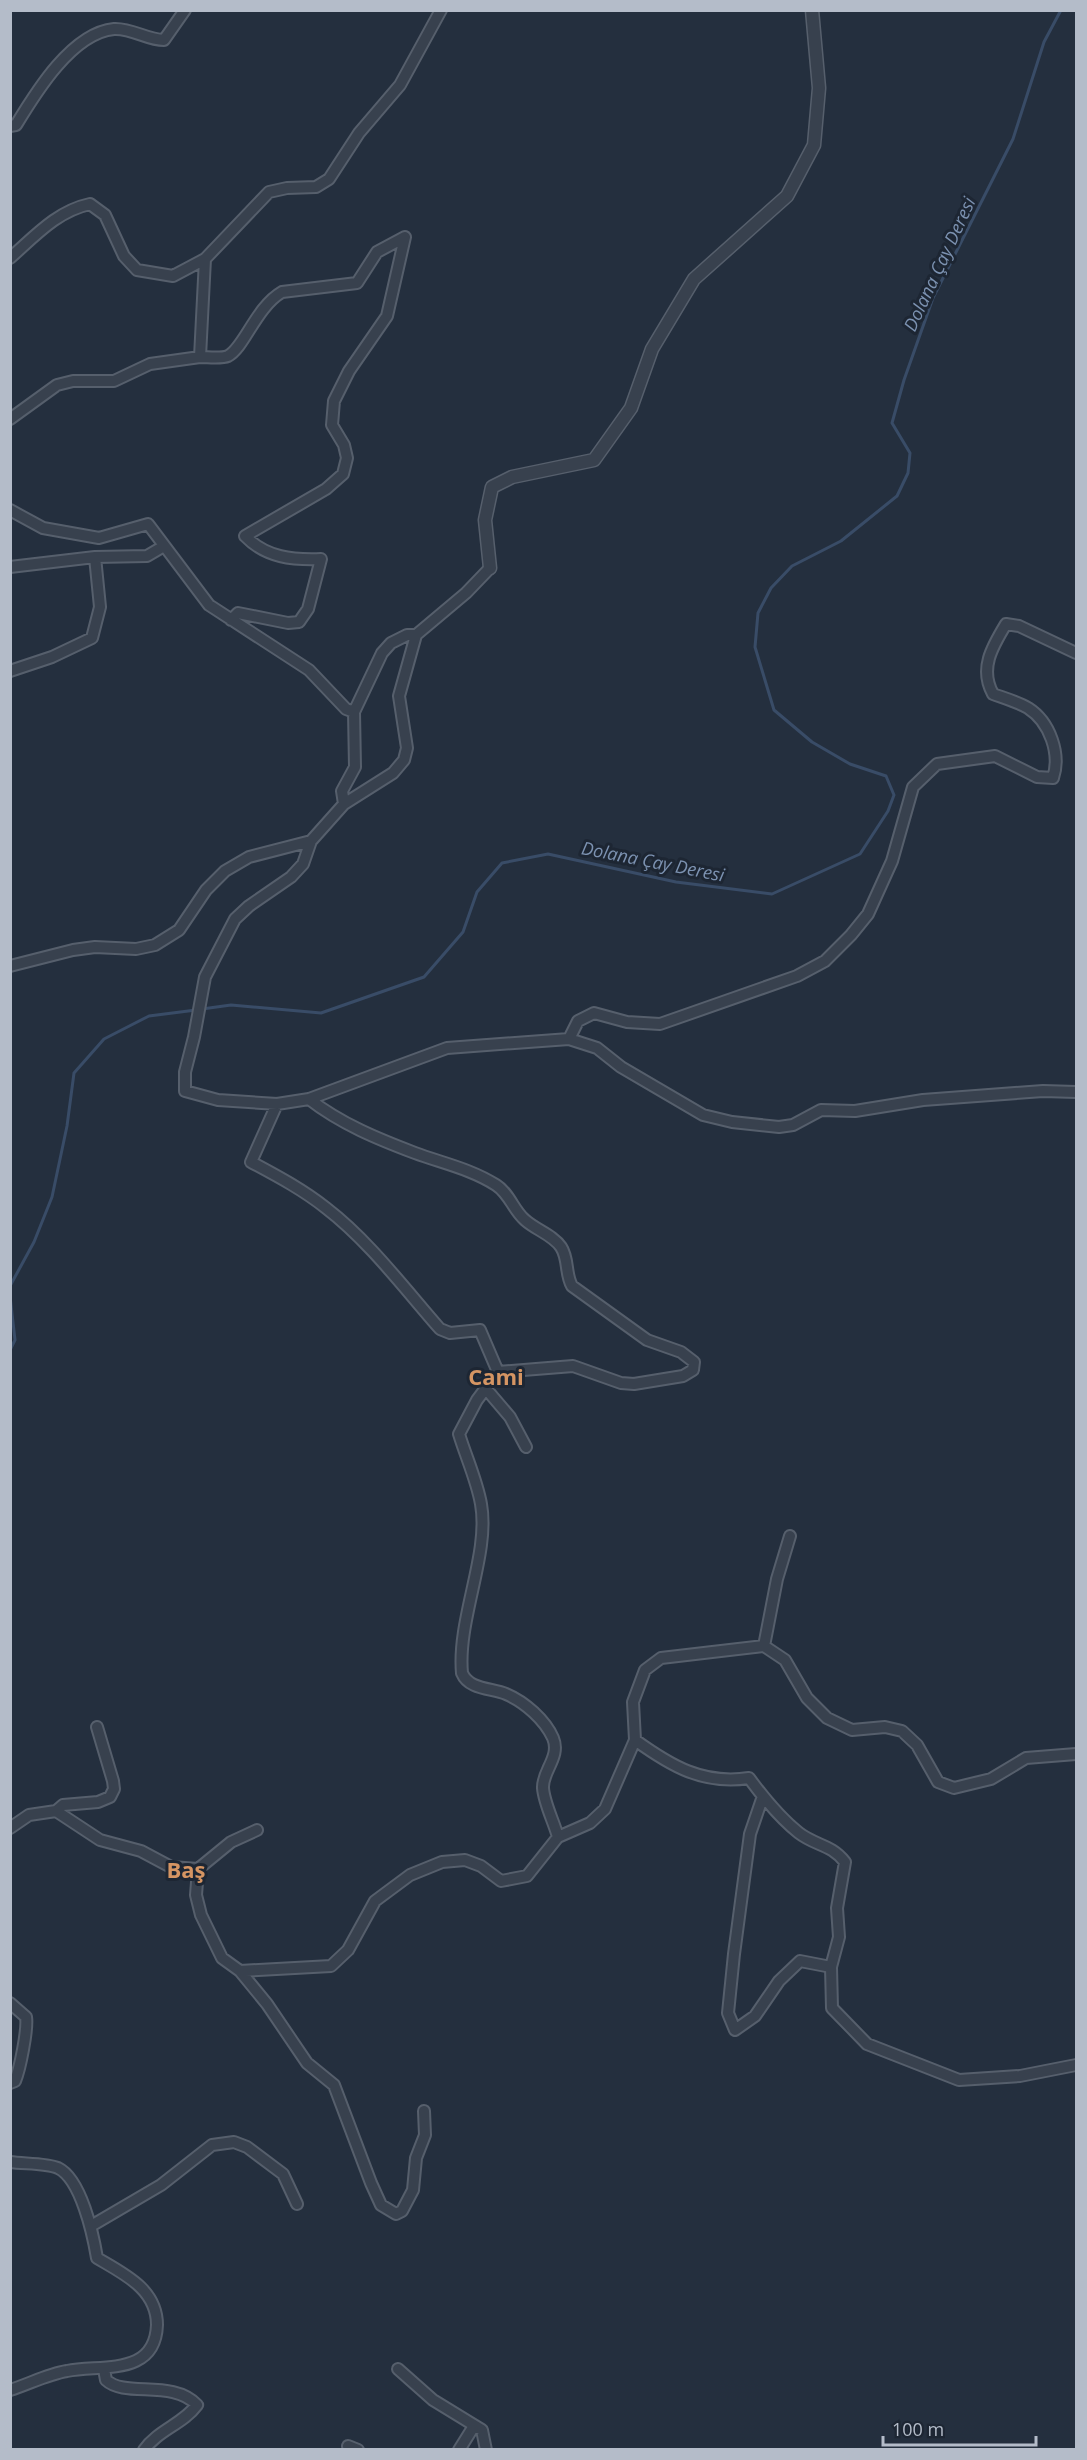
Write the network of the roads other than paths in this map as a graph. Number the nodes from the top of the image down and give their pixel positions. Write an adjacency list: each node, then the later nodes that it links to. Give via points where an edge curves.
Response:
1 (185, 10): 4 (street, via 164,40 114,29 96,34 53,70 16,125)
2 (441, 10): 6 (street, via 400,85 359,133 329,179 316,187 269,192)
3 (812, 10): 13 (street, via 819,88 814,145 787,196 694,279 652,349 631,408 594,460 512,477 492,487 485,520)
4 (10, 126)
5 (10, 258): 6 (street, via 51,221 75,207 90,204 105,215 124,256 137,270 173,276)
6 (205, 259): 7 (street)
7 (200, 357): 8 (street, via 150,364 114,381 57,385); 14 (street, via 227,357 235,351 255,318 282,292 357,283 377,252 405,237 387,316 349,371 334,401 332,425 347,458 343,474 326,489 245,536 279,557 321,559 308,609 299,622 238,613)
8 (10, 419)
9 (10, 510): 10 (street, via 43,528 99,538 148,524)
10 (165, 546): 11 (street, via 147,556); 14 (street, via 209,605)
11 (95, 557): 12 (street); 17 (street, via 100,607 92,638)
12 (10, 567)
13 (489, 568): 15 (street)
14 (231, 620): 18 (street, via 309,670 346,709)
15 (416, 635): 18 (street, via 399,639 382,653); 19 (street, via 399,696 404,760 393,772)
16 (1077, 653): 22 (street, via 1019,626 1006,624 986,664 986,682 993,694 1026,707 1046,726 1058,765 1053,778 1037,777 995,756 937,764 913,787 892,861 868,914 825,961 797,976 660,1024 627,1022 594,1013 578,1021)
17 (10, 671)
18 (354, 712): 19 (street, via 355,767 342,791)
19 (344, 804): 20 (street)
20 (311, 842): 21 (street, via 249,858 225,871 206,890 179,930 155,945 136,949 95,946); 25 (street, via 303,864 291,877 235,919 205,977 185,1072 185,1091 218,1100)
21 (10, 966)
22 (569, 1040): 23 (street, via 597,1048 621,1067 703,1115 732,1122 793,1125 821,1110 855,1111 923,1100 1042,1091); 24 (street, via 447,1048)
23 (1077, 1092)
24 (309, 1099): 25 (street); 26 (street, via 334,1119 495,1184 508,1194 523,1219 561,1246 566,1276 572,1286 647,1340 681,1352 694,1362 693,1370 683,1376 634,1384 573,1366)
25 (277, 1104): 26 (street, via 251,1162 295,1185 328,1209 440,1329 450,1333 480,1330)
26 (498, 1372): 27 (street)
27 (487, 1390): 28 (street, via 510,1417); 38 (street, via 477,1400 459,1434 482,1505 481,1548 468,1602 462,1673 474,1685 505,1693 521,1702 553,1739 553,1760 543,1786)
28 (526, 1448)
29 (790, 1536): 30 (street)
30 (764, 1646): 32 (street, via 661,1658 645,1670 633,1702); 33 (street, via 785,1660 807,1698 827,1718 852,1730 885,1727 902,1731 917,1744 938,1782 954,1788 991,1779 1026,1758)
31 (97, 1727): 35 (street, via 113,1781 112,1793 107,1800 63,1805)
32 (635, 1740): 34 (street, via 666,1763 703,1777 749,1778); 38 (street, via 604,1809 590,1823)
33 (1077, 1754)
34 (762, 1796): 40 (street, via 800,1833 836,1850 845,1862 837,1908 839,1937); 40 (street, via 750,1834 734,1954 728,2013 735,2030 755,2016 779,1981 800,1961)
35 (56, 1811): 36 (street, via 29,1815); 39 (street, via 100,1840 141,1851 171,1867)
36 (10, 1828)
37 (257, 1830): 39 (street, via 231,1842)
38 (558, 1837): 41 (street, via 527,1876 501,1881 465,1860 442,1862 410,1875 375,1901 348,1950 331,1966)
39 (198, 1869): 41 (street, via 195,1895 201,1915 222,1958)
40 (831, 1967): 43 (street, via 832,2008 867,2044 959,2080 1020,2076)
41 (240, 1971): 45 (street, via 307,2063 334,2085 381,2205 396,2214 402,2211 413,2190 416,2158 425,2135)
42 (10, 2002): 44 (street, via 26,2017 27,2025 20,2071)
43 (1077, 2065)
44 (10, 2083)
45 (424, 2111)
46 (10, 2162): 48 (street, via 57,2168 71,2180)
47 (297, 2204): 48 (street, via 283,2174 234,2142 212,2145 161,2185)
48 (91, 2226): 49 (street, via 97,2258 134,2280 150,2296 157,2314 151,2349 138,2360)
49 (104, 2369): 51 (street, via 67,2370); 53 (street, via 106,2380 116,2386 182,2394 197,2405 190,2415 163,2431)
50 (398, 2369): 52 (street, via 433,2400)
51 (10, 2390)
52 (474, 2426): 54 (street); 55 (street, via 482,2430)
53 (144, 2450)
54 (459, 2450)
55 (486, 2450)

